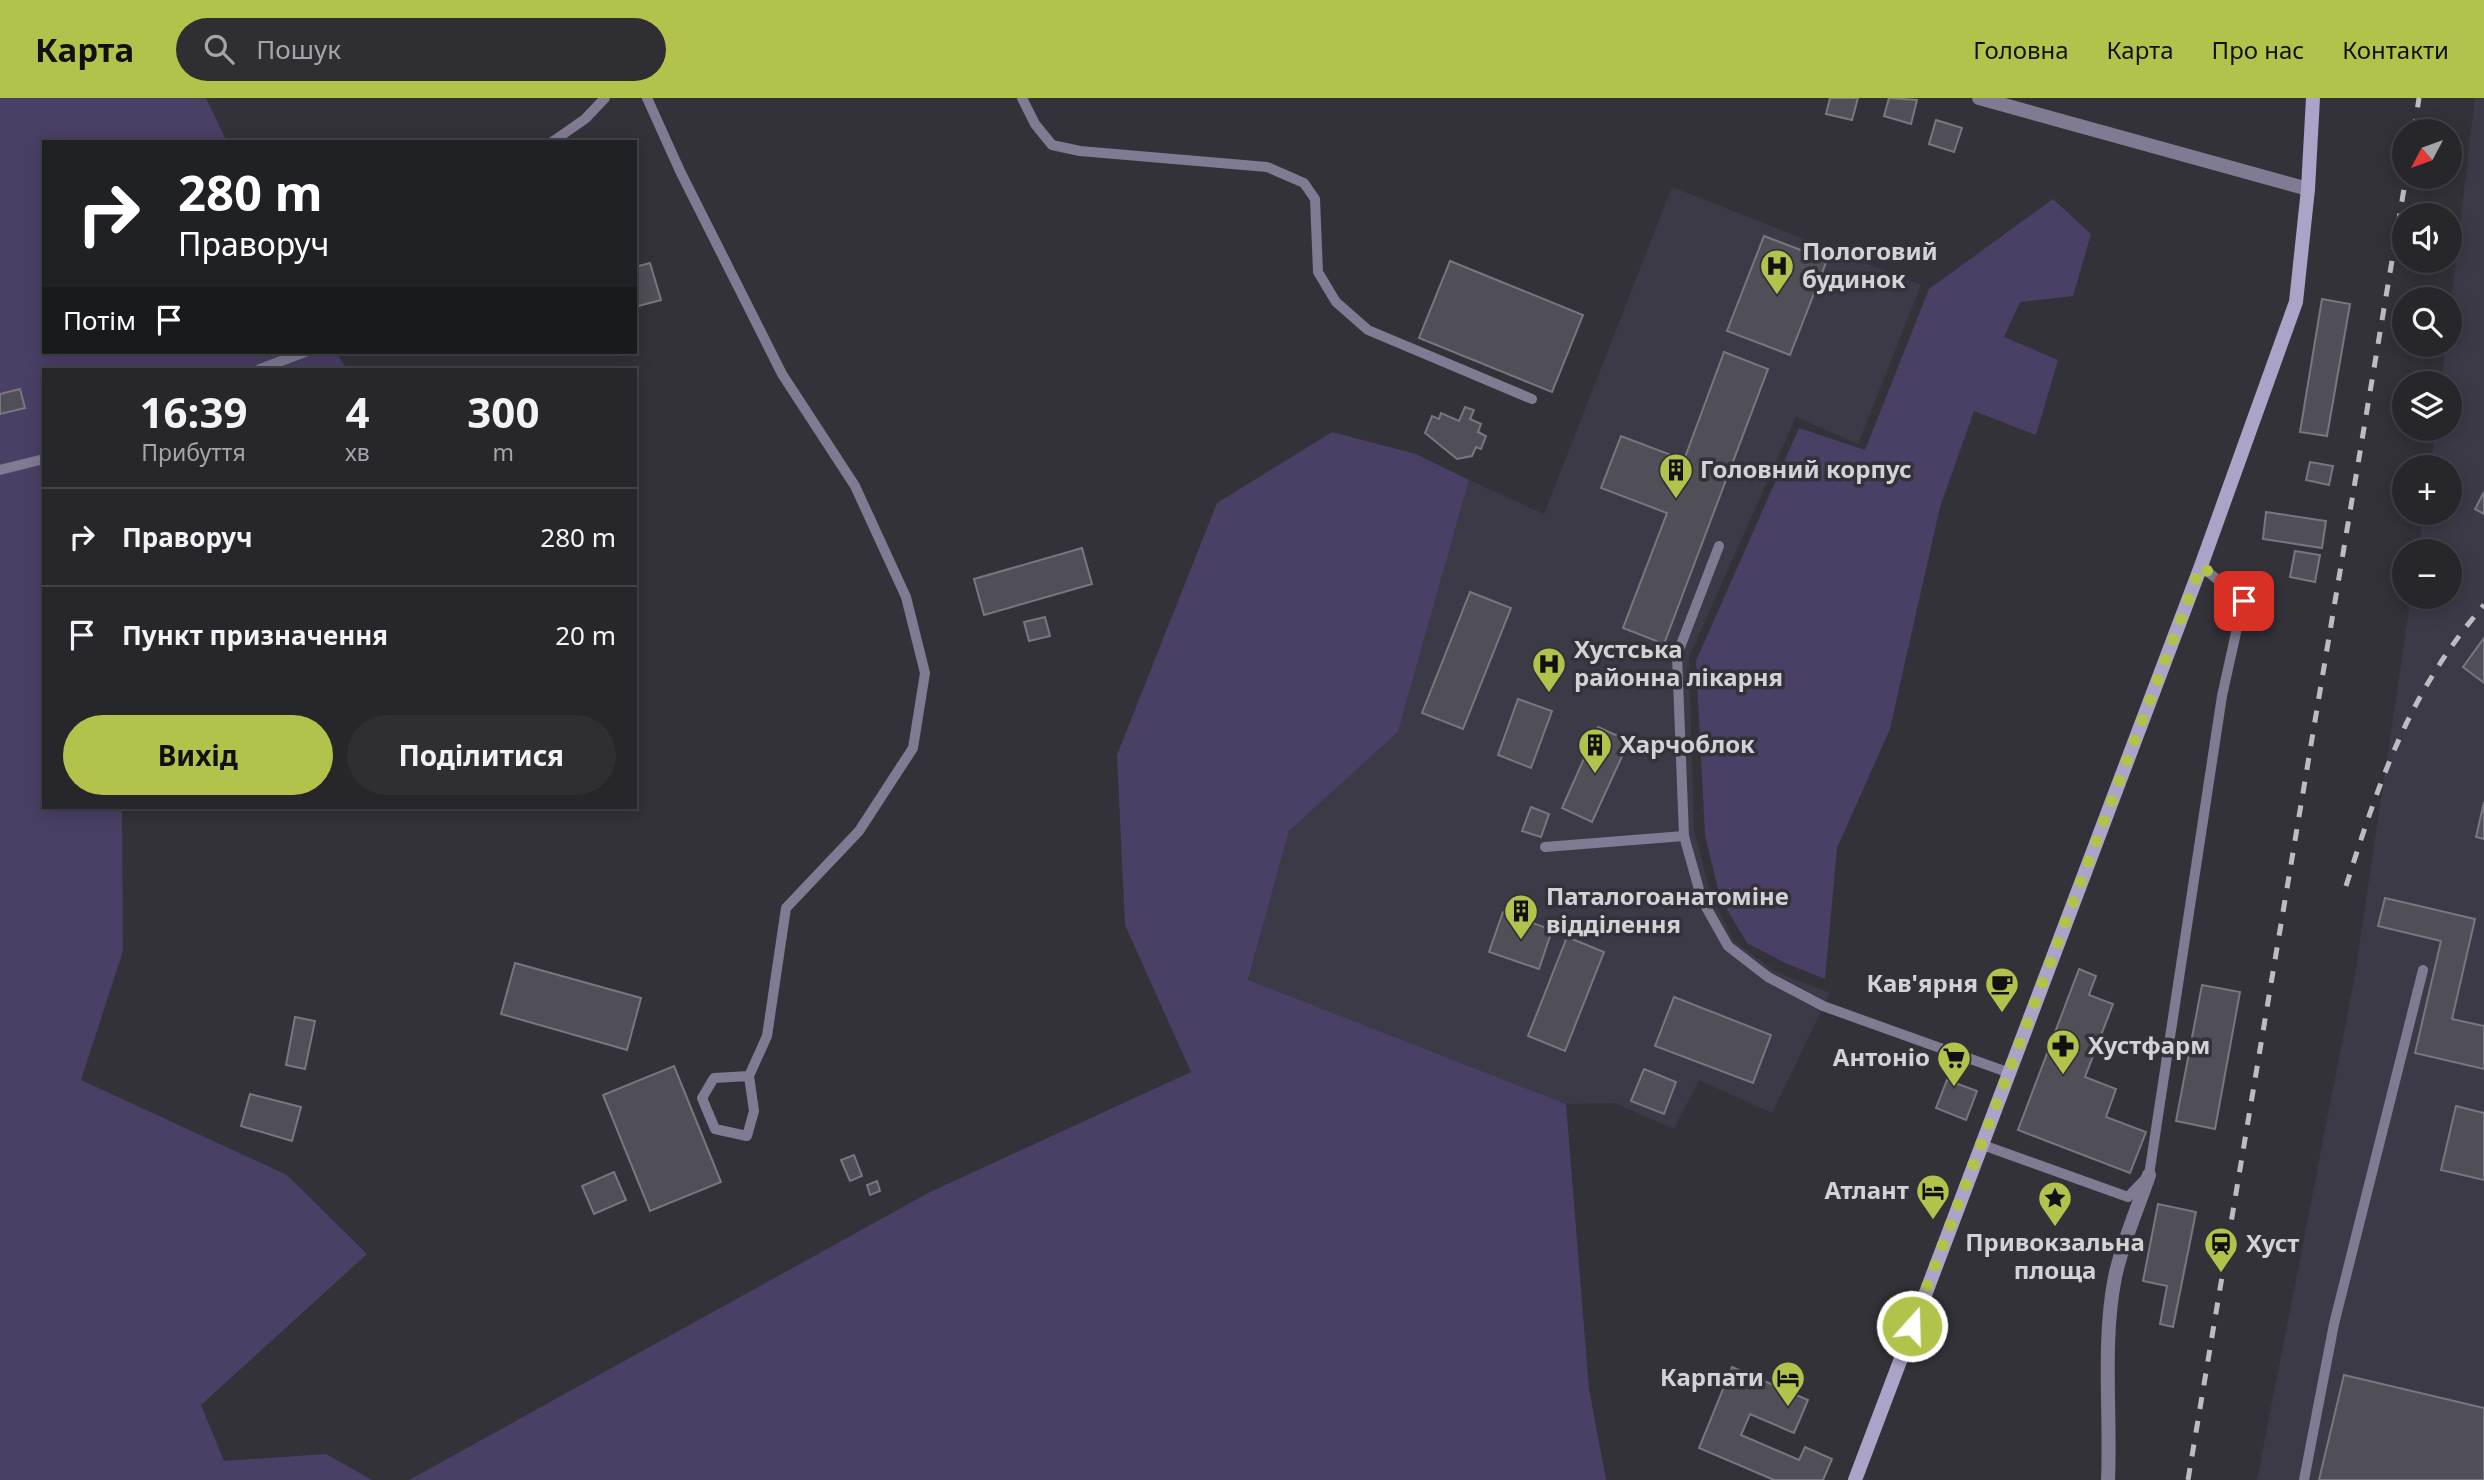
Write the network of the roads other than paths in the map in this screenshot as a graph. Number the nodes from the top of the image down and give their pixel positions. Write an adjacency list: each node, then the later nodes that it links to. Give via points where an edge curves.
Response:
1 (605, 98): 6 (lane)
2 (648, 98): 19 (lane, via 782,374 855,486 906,597 925,673 913,748 859,831 786,908 767,1036)
3 (1022, 98): 10 (lane, via 1052,145 1267,167 1304,183 1315,199 1318,272 1336,302 1368,330)
4 (1979, 98): 7 (street)
5 (2314, 98): 7 (main road)
6 (555, 140)
7 (2308, 189): 14 (main road, via 2296,302)
8 (300, 354): 9 (lane)
9 (263, 368)
10 (1532, 399)
11 (42, 460): 12 (lane)
12 (0, 470)
13 (1719, 546): 15 (lane, via 1677,655)
14 (2201, 566): 18 (main road); 21 (lane, via 2244,601 2222,696)
15 (1684, 836): 16 (lane); 18 (lane, via 1702,900 1728,946 1768,978 1823,1006)
16 (1545, 847)
17 (2423, 970): 24 (lane, via 2334,1324)
18 (2007, 1072): 20 (main road)
19 (749, 1076): 19 (lane, via 714,1078 702,1098 715,1129 747,1136 754,1111)
20 (1980, 1144): 21 (lane, via 2128,1197); 22 (main road)
21 (2149, 1175): 23 (street, via 2115,1276 2107,1361)
22 (1855, 1480)
23 (2108, 1480)
24 (2304, 1480)

